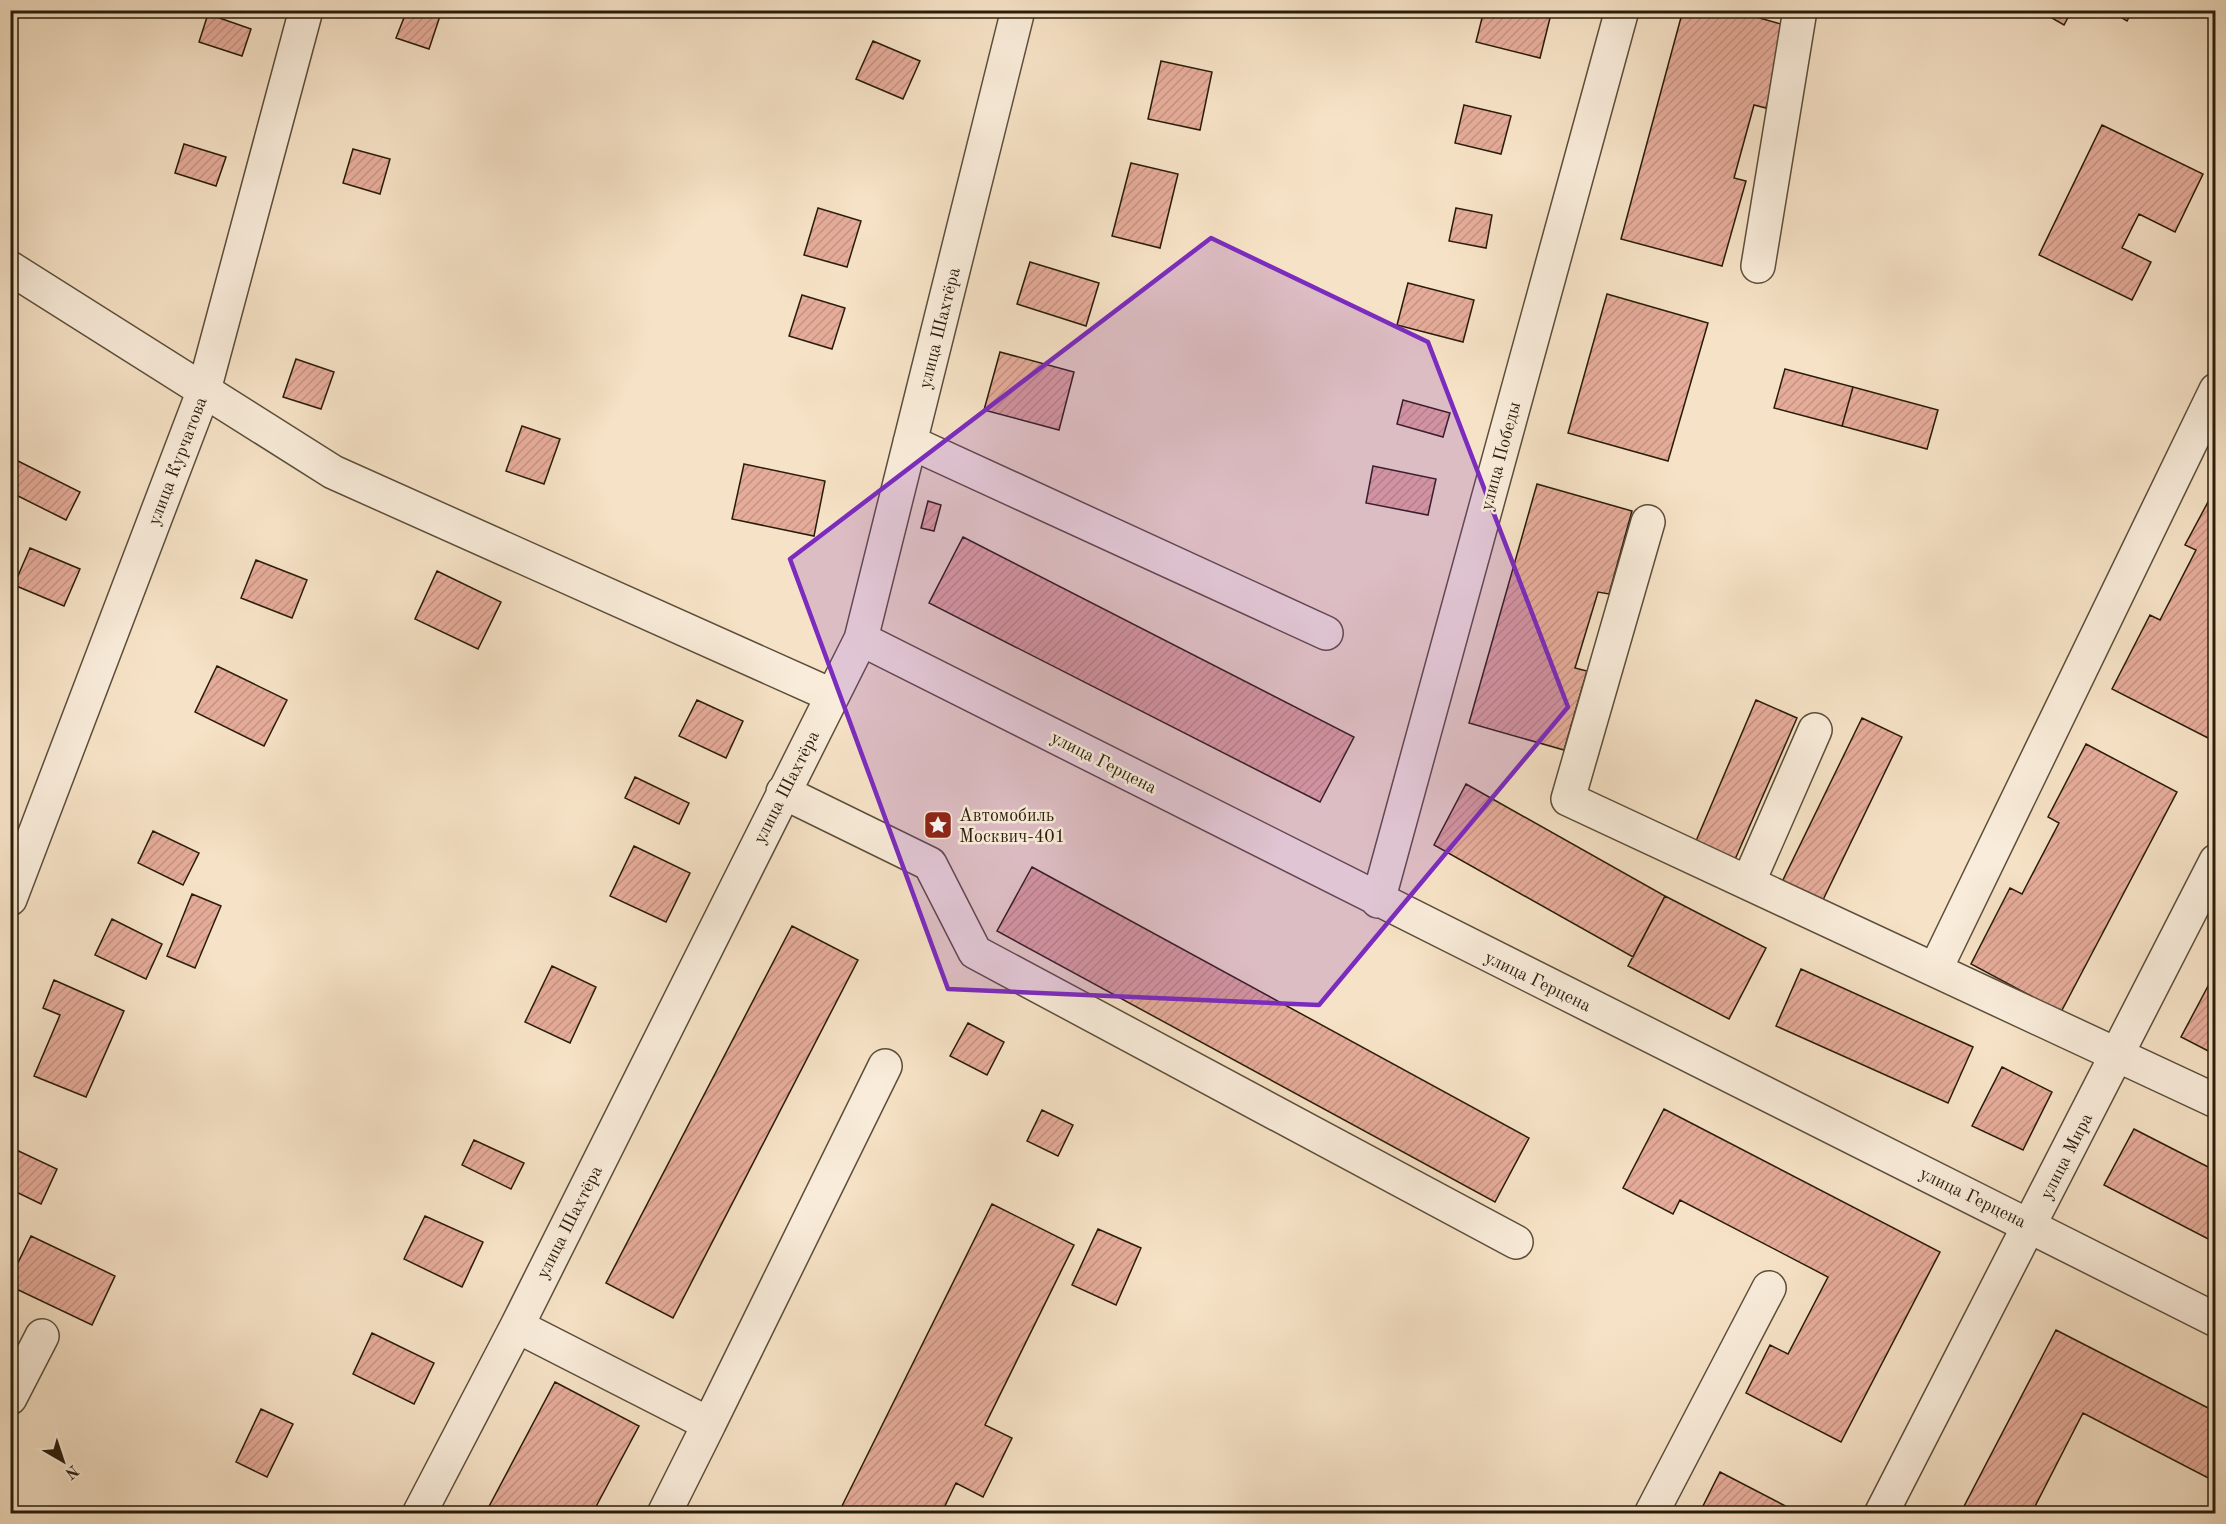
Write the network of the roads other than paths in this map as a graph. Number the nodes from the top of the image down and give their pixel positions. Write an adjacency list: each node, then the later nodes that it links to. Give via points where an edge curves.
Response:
1 (306, 10): 7 (street, улица Курчатова)
2 (1018, 10): 9 (street, улица Шахтёра)
3 (1622, 10): 19 (street, улица Победы)
4 (1800, 10): 5 (street)
5 (1758, 266)
6 (10, 268): 7 (street)
7 (204, 390): 13 (street, via 333,472); 18 (street, улица Курчатова)
8 (2212, 407): 20 (street)
9 (910, 442): 11 (street); 12 (street, улица Шахтёра)
10 (1648, 522): 17 (street, via 1568,799)
11 (1326, 633)
12 (861, 639): 13 (street, улица Шахтёра); 19 (street, улица Герцена)
13 (831, 695): 15 (street, улица Шахтёра)
14 (1815, 730): 17 (street)
15 (783, 792): 25 (street, via 930,864 975,952); 28 (street, улица Шахтёра)
16 (2216, 861): 21 (street, улица Мира)
17 (1748, 883): 20 (street)
18 (10, 898)
19 (1378, 901): 24 (street, улица Герцена)
20 (1935, 970): 21 (street)
21 (2117, 1055): 23 (street); 24 (street, улица Мира)
22 (885, 1066): 31 (street)
23 (2216, 1101)
24 (2030, 1226): 27 (street, улица Герцена); 35 (street, улица Мира)
25 (1516, 1242)
26 (1769, 1288): 34 (street)
27 (2216, 1320)
28 (517, 1326): 31 (street); 32 (street, улица Шахтёра)
29 (42, 1336): 30 (street)
30 (10, 1398)
31 (709, 1424): 33 (street)
32 (419, 1514)
33 (664, 1514)
34 (1651, 1514)
35 (1881, 1514)

